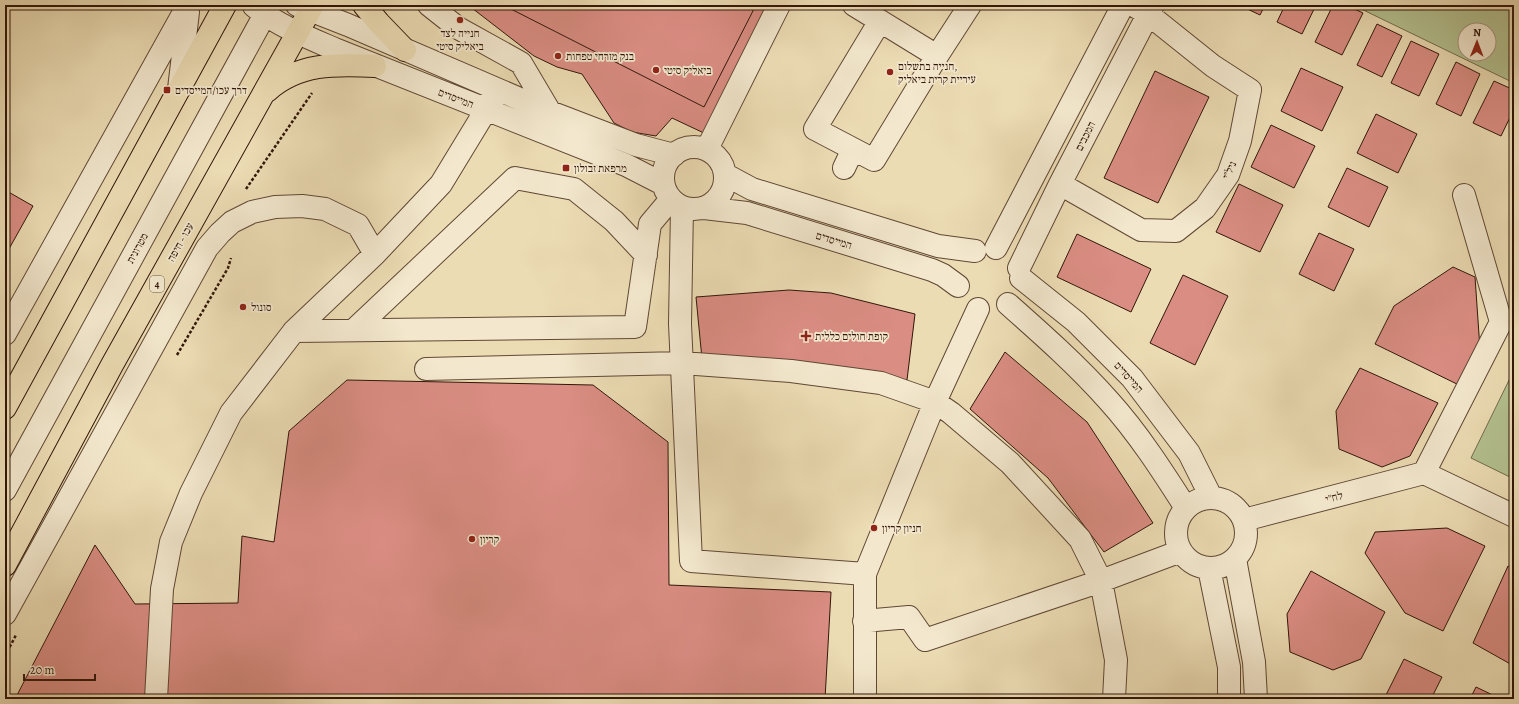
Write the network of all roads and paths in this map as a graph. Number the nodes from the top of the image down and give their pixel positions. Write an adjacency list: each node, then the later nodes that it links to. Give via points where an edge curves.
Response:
1 (188, 5): 17 (street); 39 (street)
2 (225, 5): 17 (highway)
3 (364, 5): 14 (highway)
4 (429, 5): 21 (street, via 458,28 521,64)
5 (779, 5): 22 (street)
6 (854, 5): 12 (street)
7 (970, 5): 15 (street)
8 (1122, 5): 29 (street)
9 (307, 6): 13 (highway, עכו - חיפה / 4); 14 (street)
10 (262, 8): 13 (street, המייסדים); 47 (street, מטרונית)
11 (1144, 8): 25 (street, המכבים); 25 (street, ניל"י, via 1213,66 1250,90 1240,141 1228,175 1205,208 1176,231 1141,230)
12 (880, 21): 15 (street); 15 (street, via 815,129 849,158 874,160)
13 (298, 33): 16 (street, המייסדים); 19 (highway, עכו - חיפה / 4)
14 (405, 50): 18 (street)
15 (937, 56)
16 (375, 66): 19 (highway, via 332,65 303,70 286,77); 20 (street, המייסדים)
17 (179, 89): 44 (highway)
18 (496, 89): 20 (street); 21 (street)
19 (262, 96): 41 (highway, עכו - חיפה / 4)
20 (486, 110): 27 (street, המייסדים, via 626,165); 30 (street, via 441,184)
21 (550, 112): 23 (street, via 636,145)
22 (708, 150): 23 (street, via 688,147); 24 (street, via 723,164)
23 (674, 155): 27 (street, via 664,168)
24 (726, 175): 28 (street, via 721,195 714,203); 29 (street, via 760,192 938,246)
25 (1060, 184): 32 (street, המכבים)
26 (1464, 195): 36 (street)
27 (672, 197): 28 (street, via 693,210); 31 (street, via 650,224); 40 (street)
28 (704, 208): 33 (street, המייסדים, via 754,215 932,270)
29 (986, 250): 32 (street, via 1006,252 1014,259); 33 (street, via 967,256 961,265)
30 (375, 254): 38 (street); 45 (street, via 358,225 325,209 302,206 275,207 252,212 232,222 207,248)
31 (646, 255): 37 (street, via 635,327); 37 (street, via 614,221 574,190 515,178)
32 (1020, 273): 34 (street, via 1019,288); 48 (street, המייסדים, via 1076,322 1132,378 1189,453)
33 (958, 286): 35 (street, via 962,296)
34 (1008, 304): 35 (street, via 999,309); 49 (street, via 1057,348 1110,402 1158,464)
35 (978, 308): 43 (street)
36 (1508, 325): 46 (street)
37 (354, 330): 38 (street)
38 (294, 331): 60 (street, via 231,413 170,542 162,589)
39 (5, 334)
40 (682, 364): 42 (street); 43 (street, via 791,371 881,383); 56 (street, via 691,561)
41 (112, 365): 45 (street); 54 (highway, עכו - חיפה / 4)
42 (426, 368)
43 (935, 402): 56 (street); 57 (street, via 1015,468 1080,539)
44 (5, 408)
45 (116, 412): 58 (street)
46 (1424, 473): 50 (street); 51 (street, לח"י)
47 (5, 490)
48 (1211, 497): 49 (street, via 1202,498); 51 (street, via 1231,504)
49 (1186, 508): 52 (street, via 1179,517 1176,529 1176,541)
50 (1514, 516)
51 (1244, 520): 53 (street, via 1247,530 1246,542)
52 (1181, 551): 55 (street, via 1193,564); 57 (street)
53 (1235, 560): 55 (street, via 1218,568); 64 (street, via 1254,662)
54 (5, 565)
55 (1209, 568): 63 (street, via 1228,667)
56 (865, 574): 59 (street)
57 (1101, 581): 59 (street, via 925,640 909,617); 62 (street, via 1116,660)
58 (5, 614)
59 (864, 621): 61 (street)
60 (156, 699)
61 (865, 699)
62 (1114, 699)
63 (1229, 699)
64 (1256, 699)

